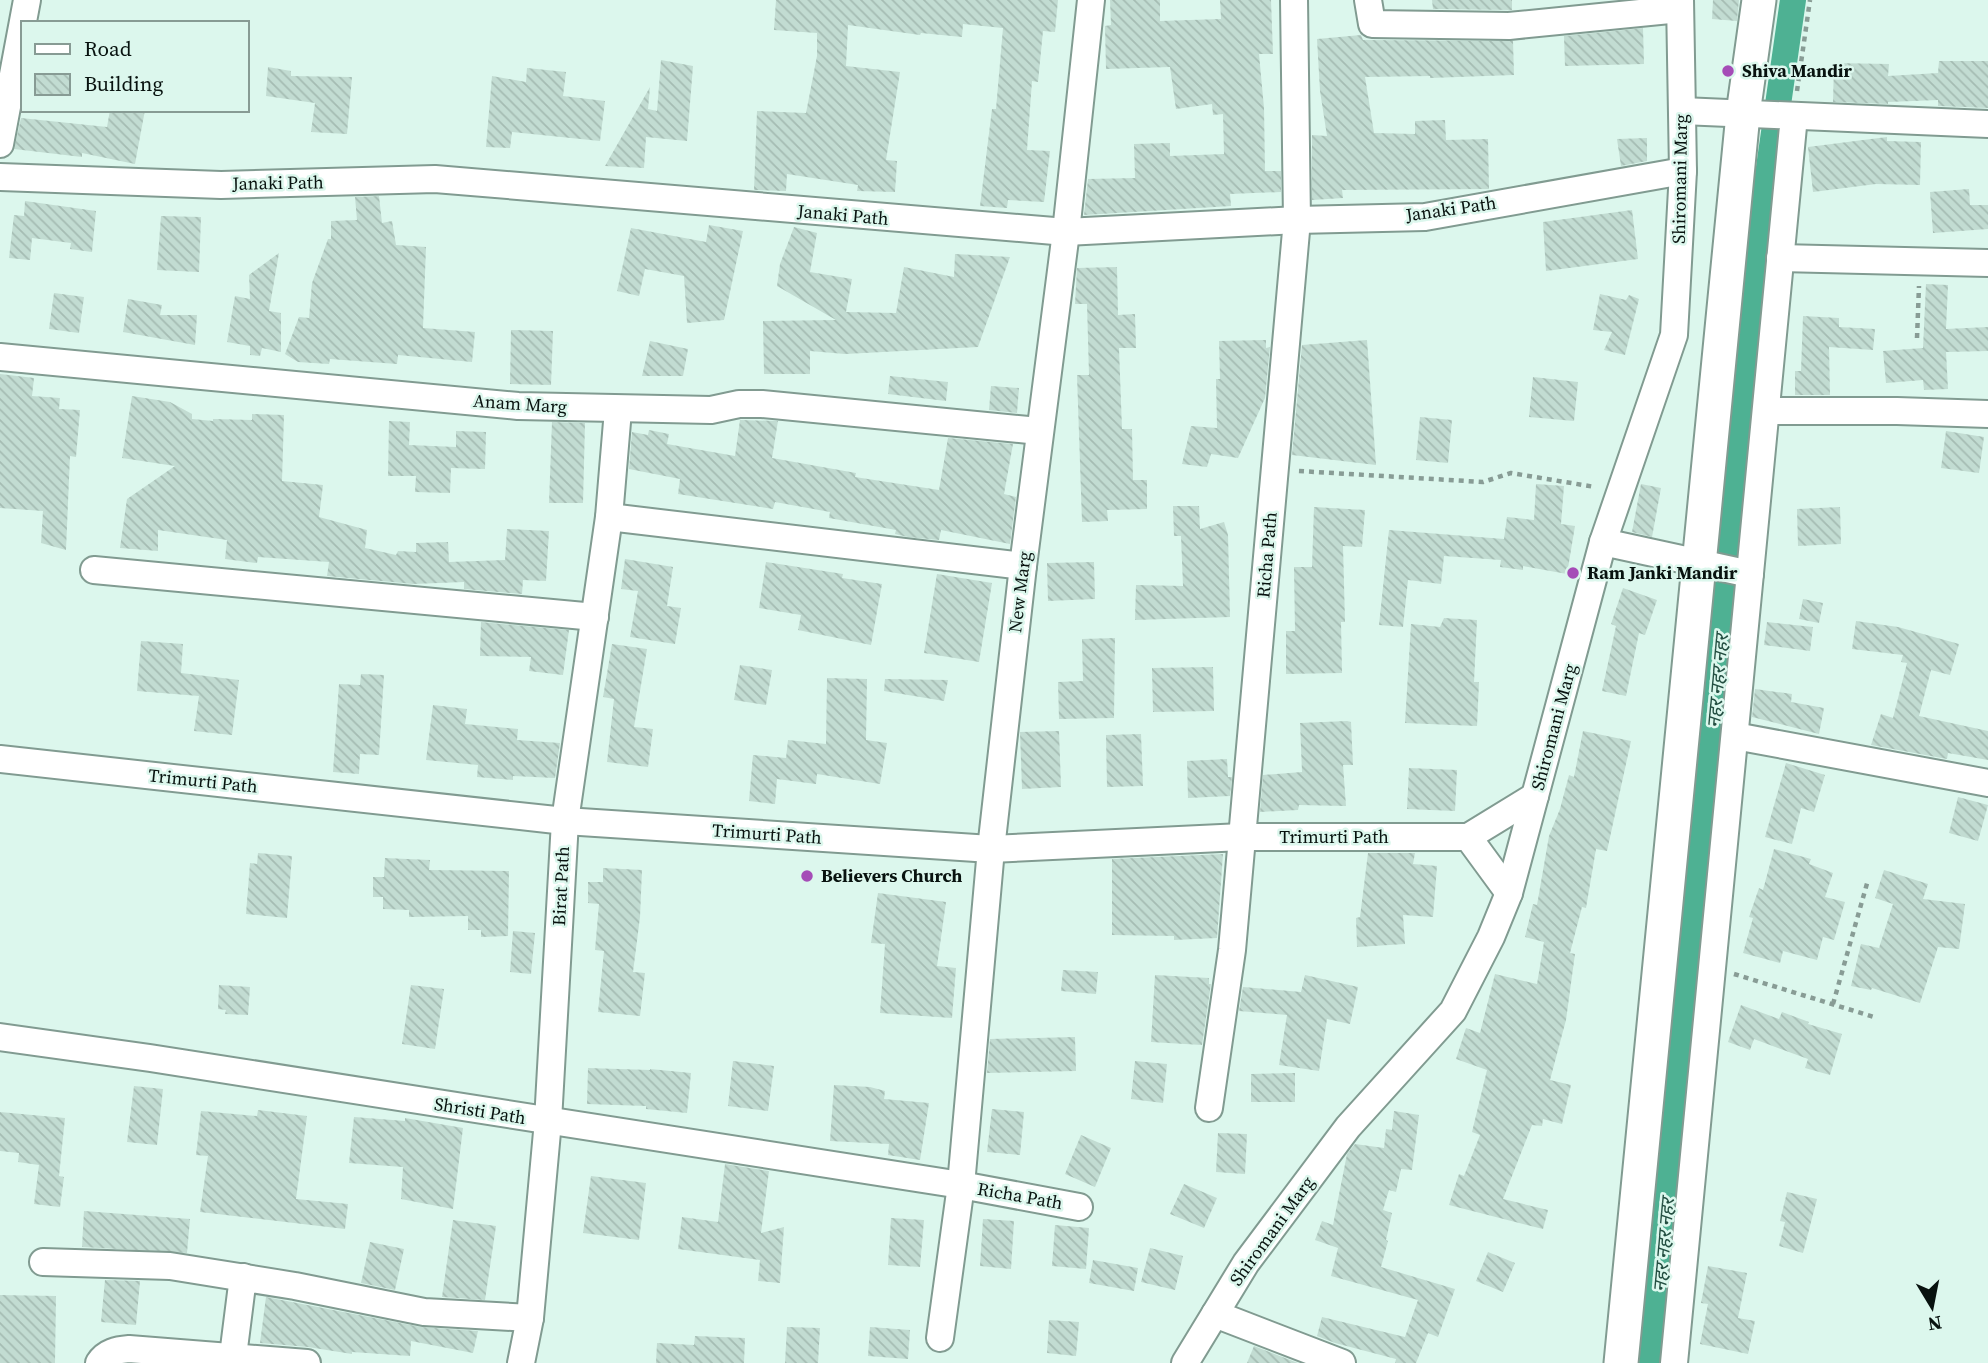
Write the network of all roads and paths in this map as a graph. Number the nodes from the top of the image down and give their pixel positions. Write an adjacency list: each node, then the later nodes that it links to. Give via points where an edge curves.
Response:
1 (27, 0): 8 (street)
2 (1091, 0): 17 (street, New Marg)
3 (1294, 0): 16 (street, Richa Path)
4 (1368, 0): 7 (street, via 1372,24 1509,26)
5 (1759, 0): 11 (main road)
6 (1810, 0): 11 (path)
7 (1680, 4): 10 (street, Shiromani Marg)
8 (23, 21)
9 (21, 32): 13 (street)
10 (1682, 111): 11 (street); 14 (street, Shiromani Marg)
11 (1772, 115): 12 (street); 18 (street); 31 (main road)
12 (1988, 124)
13 (0, 144)
14 (1683, 171): 16 (street, Janaki Path, via 1425,216); 28 (street, Shiromani Marg, via 1674,335)
15 (0, 177): 17 (street, Janaki Path, via 221,185 435,180)
16 (1297, 219): 17 (street, Janaki Path); 27 (street, Richa Path)
17 (1066, 232): 26 (street, New Marg)
18 (1780, 258): 19 (street); 24 (street)
19 (1920, 261): 20 (street); 21 (path)
20 (1988, 262)
21 (1917, 338)
22 (0, 357): 23 (street, Anam Marg, via 518,405)
23 (618, 410): 26 (street, Anam Marg, via 711,410 762,404); 29 (street, Birat Path)
24 (1766, 411): 25 (street); 34 (street)
25 (1988, 414)
26 (1039, 431): 32 (street, New Marg)
27 (1275, 470): 28 (path, via 1483,482 1511,473); 41 (street, Richa Path)
28 (1620, 491): 30 (street, Shiromani Marg)
29 (609, 517): 32 (street); 35 (street, Birat Path)
30 (1604, 542): 31 (street); 39 (street, Shiromani Marg)
31 (1699, 562): 34 (street); 65 (main road)
32 (1023, 566): 43 (street, New Marg)
33 (94, 570): 35 (street)
34 (1750, 574): 36 (street)
35 (595, 617): 40 (street, Birat Path)
36 (1735, 736): 38 (street); 46 (street)
37 (0, 759): 40 (street, Trimurti Path)
38 (1988, 783)
39 (1535, 796): 42 (street); 45 (street, Shiromani Marg)
40 (565, 821): 43 (street, Trimurti Path); 51 (street, Birat Path)
41 (1242, 837): 42 (street, Trimurti Path); 43 (street, Trimurti Path); 50 (street, Richa Path, via 1232,950)
42 (1468, 837): 45 (street)
43 (991, 849): 52 (street, New Marg)
44 (1868, 880): 47 (path)
45 (1509, 893): 56 (street, Shiromani Marg, via 1453,1011 1348,1127 1246,1263)
46 (1712, 968): 47 (path); 66 (street)
47 (1833, 1004): 48 (path)
48 (1874, 1017)
49 (0, 1037): 51 (street, Shristi Path)
50 (1209, 1108)
51 (548, 1121): 52 (street, Shristi Path); 57 (street, Birat Path)
52 (961, 1185): 53 (street, Richa Path); 58 (street, New Marg)
53 (1079, 1207)
54 (43, 1262): 55 (street, via 170,1266)
55 (243, 1277): 57 (street, via 424,1312); 59 (street)
56 (1215, 1314): 60 (street, Shiromani Marg); 64 (street)
57 (530, 1318): 63 (street, Birat Path)
58 (940, 1338)
59 (233, 1356): 61 (street, via 129,1349 114,1351); 62 (street)
60 (1189, 1362)
61 (99, 1363)
62 (307, 1363)
63 (521, 1363)
64 (1342, 1363)
65 (1621, 1363)
66 (1674, 1363)

